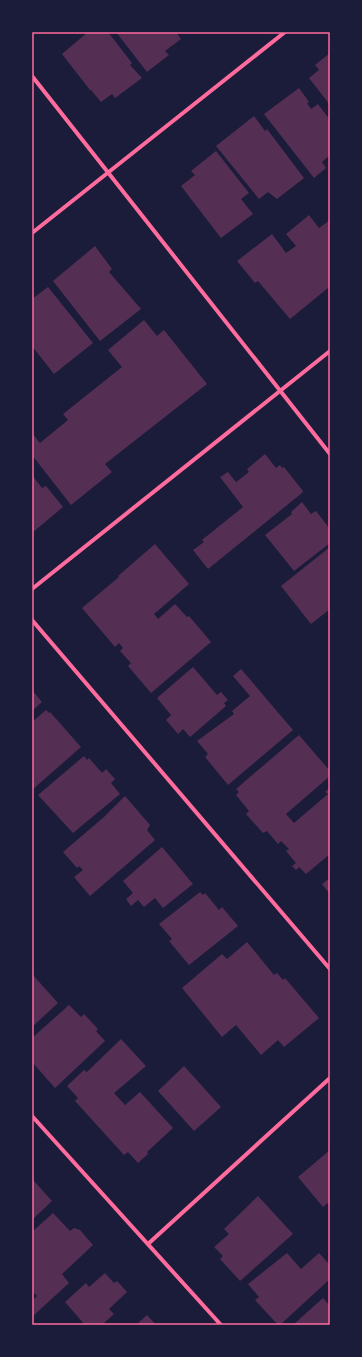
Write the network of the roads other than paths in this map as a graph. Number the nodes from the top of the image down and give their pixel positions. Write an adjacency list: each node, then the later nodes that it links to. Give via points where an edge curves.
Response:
1 (285, 32): 3 (street)
2 (32, 76): 3 (street)
3 (109, 173): 4 (street); 6 (street)
4 (32, 233)
5 (330, 351): 6 (street)
6 (279, 391): 7 (street); 8 (street)
7 (330, 454)
8 (32, 588)
9 (32, 620): 10 (street)
10 (330, 969)
11 (330, 1078): 13 (street)
12 (32, 1116): 13 (street)
13 (148, 1244): 14 (street)
14 (221, 1325)

